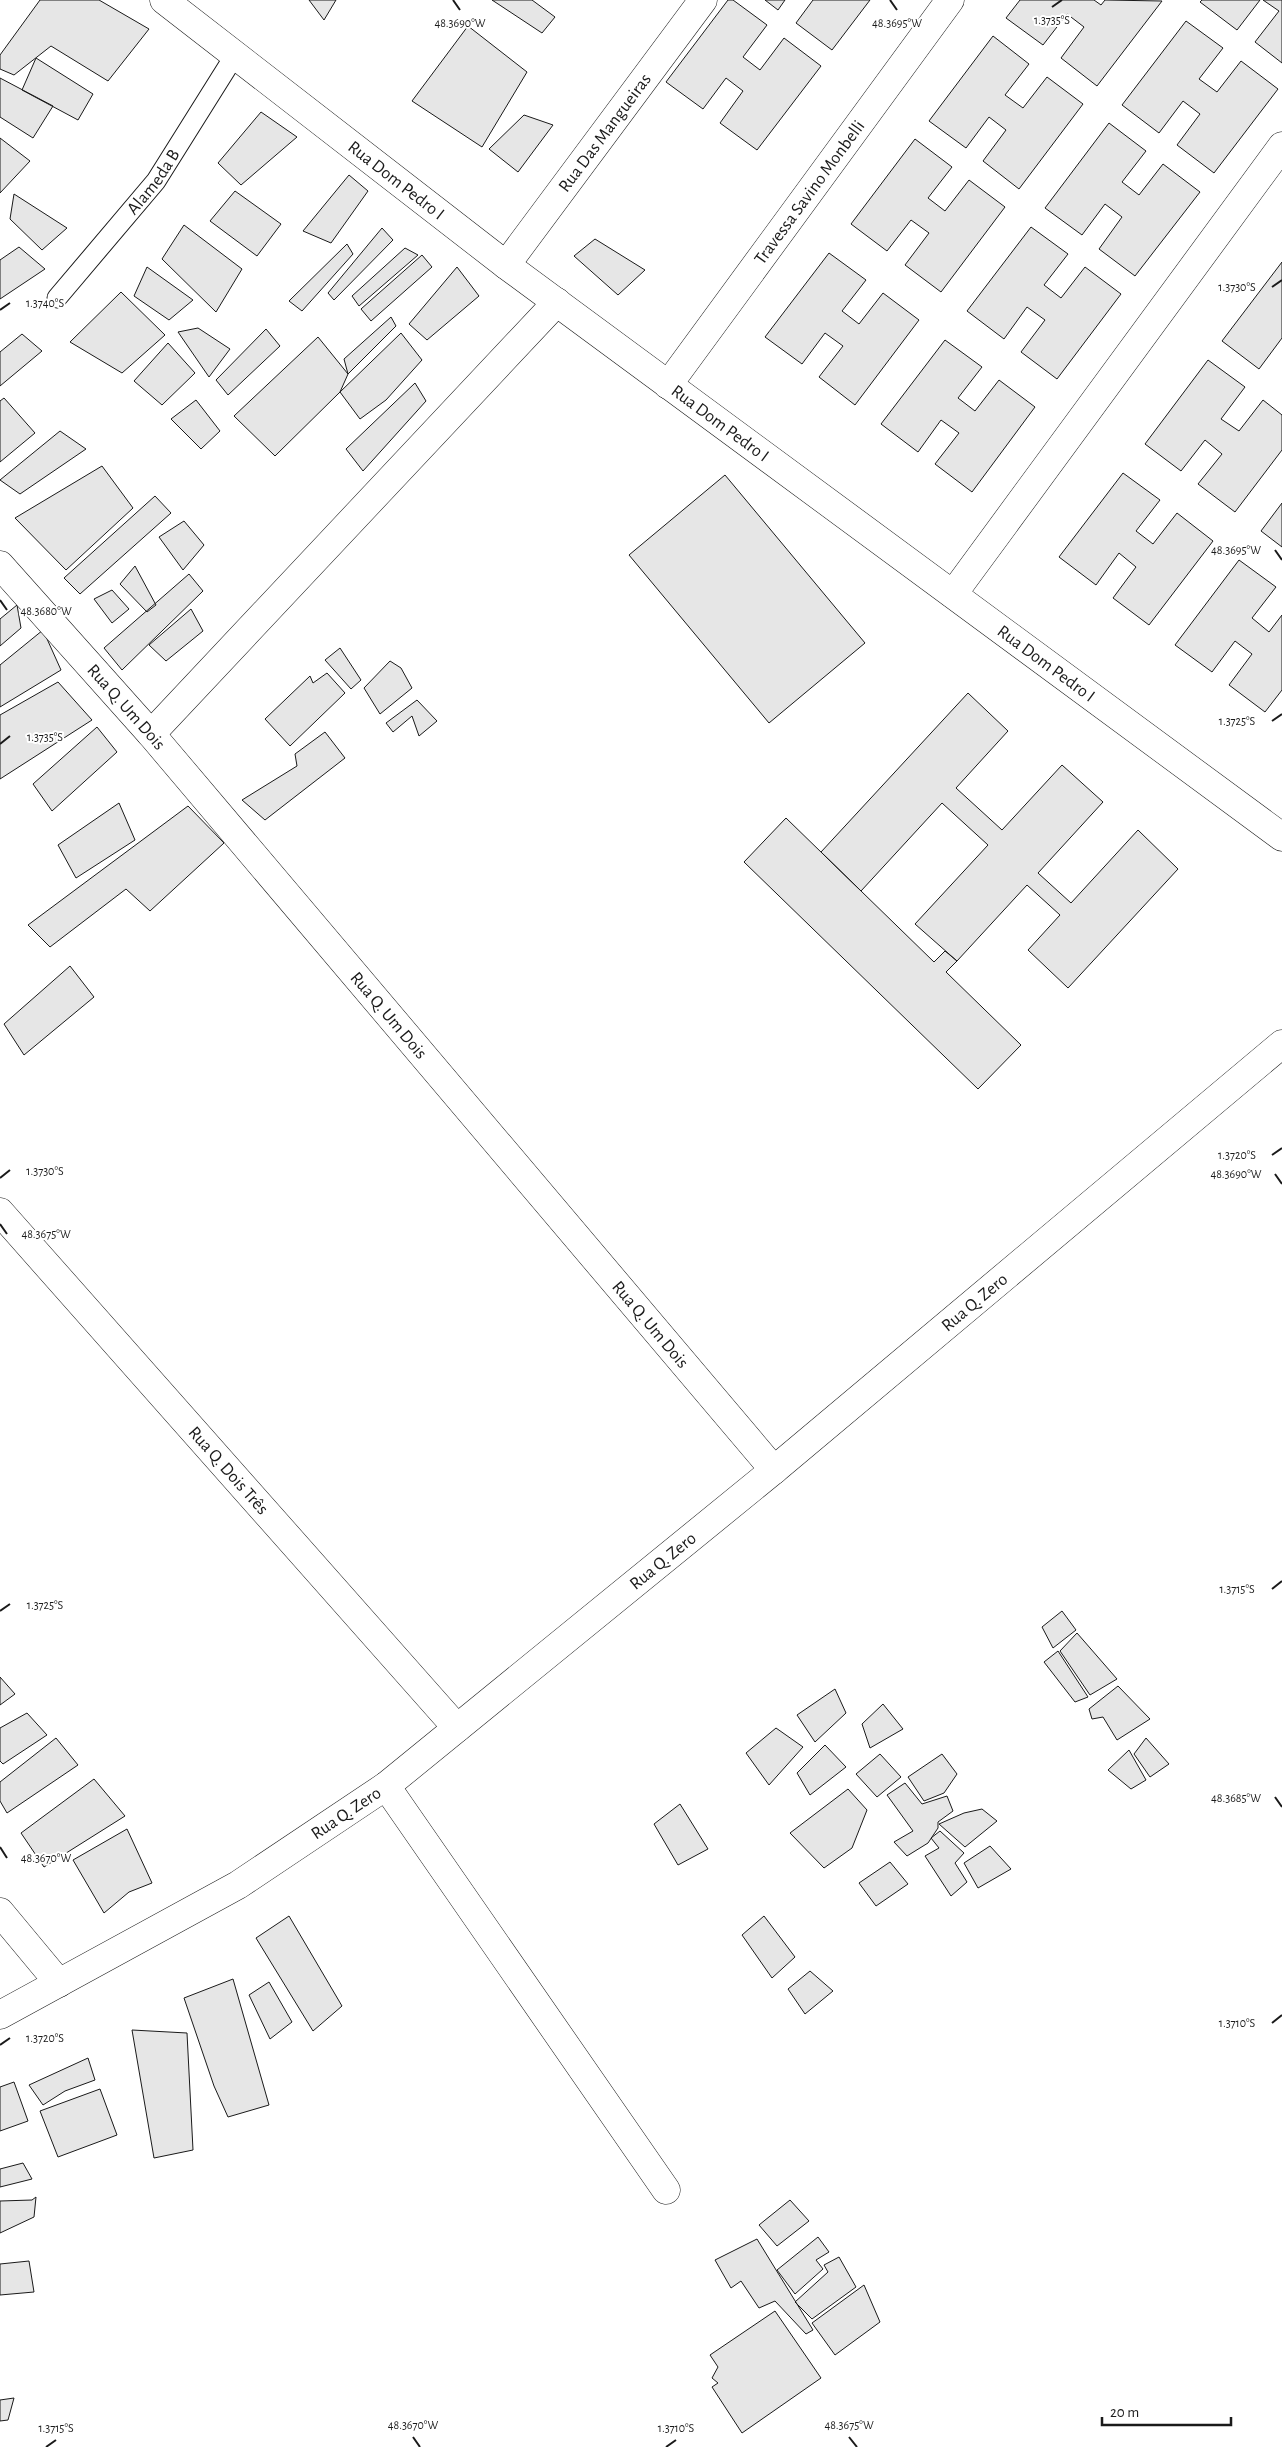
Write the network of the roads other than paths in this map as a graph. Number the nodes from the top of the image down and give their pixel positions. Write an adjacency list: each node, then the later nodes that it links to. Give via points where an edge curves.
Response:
1 (164, 0): 4 (street, Rua Dom Pedro I)
2 (703, 0): 6 (street, Rua Das Mangueiras)
3 (950, 0): 9 (street, Travessa Savino Monbelli)
4 (235, 55): 6 (street, Rua Dom Pedro I); 7 (lane, Alameda B, via 156,181)
5 (1282, 146): 11 (street)
6 (506, 265): 8 (street, Rua Dom Pedro I)
7 (57, 298)
8 (557, 302): 9 (street, Rua Dom Pedro I); 12 (street)
9 (668, 385): 11 (street, Rua Dom Pedro I)
10 (0, 565): 12 (street, Rua Q. Um Dois)
11 (953, 594): 13 (street, Rua Dom Pedro I)
12 (151, 734): 16 (street, Rua Q. Um Dois)
13 (1282, 837)
14 (1282, 1044): 16 (street, Rua Q. Zero)
15 (0, 1212): 17 (street, Rua Q. Dois Três)
16 (774, 1470): 17 (street, Rua Q. Zero)
17 (457, 1728): 18 (street, Rua Q. Zero)
18 (386, 1786): 20 (street, Rua Q. Zero, via 238,1885); 22 (street)
19 (0, 1912): 20 (street)
20 (59, 1983): 21 (street, Rua Q. Zero)
21 (0, 2015)
22 (666, 2190)

